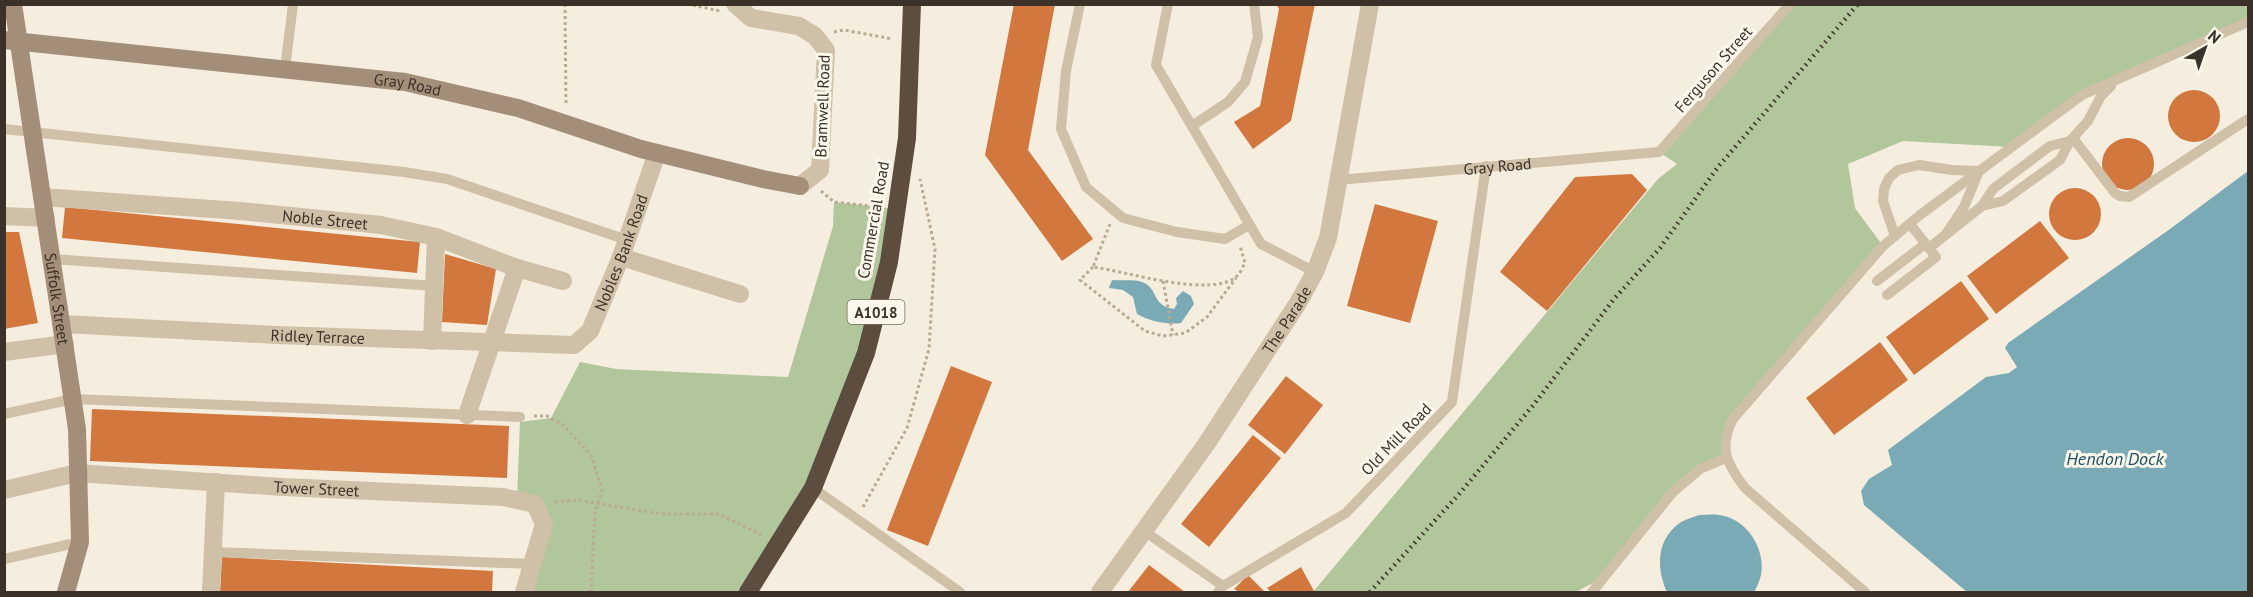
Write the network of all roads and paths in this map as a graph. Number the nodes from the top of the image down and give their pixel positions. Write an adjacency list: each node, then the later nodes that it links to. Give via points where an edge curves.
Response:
1 (13, 4): 13 (street, Suffolk Street)
2 (293, 4): 15 (lane)
3 (566, 4): 18 (path)
4 (735, 4): 12 (street, Bramwell Road, via 751,18 799,26)
5 (912, 4): 14 (highway, Commercial Road / A1018)
6 (1080, 4): 33 (lane, via 1066,71 1061,129 1086,187)
7 (1168, 4): 19 (lane, via 1156,65)
8 (1254, 4): 19 (lane, via 1258,37 1245,82 1228,102)
9 (1370, 4): 28 (street, The Parade)
10 (1790, 4): 23 (lane, Ferguson Street)
11 (2248, 22): 16 (lane)
12 (815, 36): 14 (path, via 844,30); 29 (street, Bramwell Road, via 826,50 820,170)
13 (11, 41): 15 (street, Gray Road); 21 (street, Suffolk Street)
14 (911, 42): 32 (highway, Commercial Road / A1018, via 907,138)
15 (285, 69): 18 (street, Gray Road, via 405,82 518,108)
16 (2115, 81): 22 (lane); 26 (lane, via 2082,95)
17 (2248, 119): 22 (lane, via 2129,197 2115,193)
18 (566, 124): 24 (street, Gray Road)
19 (1192, 126): 37 (lane)
20 (4, 129): 21 (lane)
21 (31, 132): 30 (street, Suffolk Street); 43 (lane, via 447,179)
22 (2071, 139): 31 (lane, via 2050,146 1993,189); 31 (lane, via 2060,159 2051,166 2003,201)
23 (1659, 152): 25 (lane, Gray Road)
24 (657, 153): 29 (street, Gray Road, via 763,179); 43 (street, Nobles Bank Road)
25 (1486, 166): 28 (lane, Gray Road); 80 (lane, Old Mill Road, via 1452,402 1347,513)
26 (1979, 171): 36 (lane); 39 (lane, via 1964,207); 40 (lane, via 1919,165 1898,170 1889,178 1883,201)
27 (919, 172): 73 (path, via 935,249 929,349 906,428)
28 (1338, 180): 47 (street, The Parade, via 1328,238)
29 (804, 183): 32 (path, via 834,202)
30 (42, 197): 35 (street, Suffolk Street); 41 (street, Noble Street, via 381,225)
31 (1982, 206): 39 (lane)
32 (896, 209): 69 (highway, Commercial Road / A1018, via 889,262 866,353)
33 (1115, 211): 38 (lane, via 1123,218 1177,232 1225,239); 46 (path)
34 (4, 216): 35 (street)
35 (46, 218): 44 (street, Suffolk Street)
36 (1910, 224): 40 (lane); 42 (lane)
37 (1249, 225): 38 (lane); 47 (lane, via 1261,244)
38 (1233, 234): 48 (path, via 1245,263)
39 (1946, 234): 42 (lane)
40 (1895, 236): 66 (lane, via 1733,419 1726,433)
41 (436, 237): 45 (street, Noble Street); 52 (street)
42 (1927, 246): 50 (lane); 54 (lane, via 1936,257)
43 (624, 248): 53 (street); 60 (street, Nobles Bank Road, via 590,331)
44 (52, 259): 52 (lane); 55 (street, Suffolk Street)
45 (517, 267): 49 (street, Noble Street); 58 (street)
46 (1093, 267): 51 (path); 56 (path, via 1080,280 1103,300 1145,331)
47 (1315, 272): 74 (street, The Parade, via 1206,443)
48 (1238, 276): 51 (path, via 1214,286); 56 (path, via 1207,317 1185,333)
49 (563, 281)
50 (1877, 281)
51 (1163, 282): 56 (path)
52 (435, 286): 57 (street)
53 (740, 294)
54 (1887, 295)
55 (62, 324): 57 (street, Ridley Terrace); 59 (street, Suffolk Street)
56 (1173, 335)
57 (432, 341): 58 (street, Ridley Terrace)
58 (491, 343): 60 (street, Ridley Terrace); 64 (street)
59 (65, 344): 61 (street); 62 (street, Suffolk Street)
60 (574, 345)
61 (4, 351)
62 (73, 399): 63 (lane); 64 (lane); 67 (street, Suffolk Street)
63 (4, 414)
64 (467, 415): 65 (lane)
65 (520, 417): 72 (path, via 547,416 563,424 591,455 602,490)
66 (1726, 458): 88 (lane, via 1700,470 1672,493); 89 (lane, via 1745,488)
67 (77, 473): 68 (street, Tower Street); 70 (street, Tower Street); 75 (street, Suffolk Street)
68 (216, 482): 71 (street, Tower Street, via 503,497); 77 (street)
69 (813, 488): 73 (lane); 76 (highway, Commercial Road / A1018)
70 (4, 490)
71 (535, 504): 72 (path, via 577,500); 79 (street, via 543,524)
72 (598, 504): 76 (path, via 661,514 719,514); 84 (path)
73 (856, 519): 86 (lane)
74 (1144, 531): 80 (lane); 87 (street, The Parade)
75 (80, 542): 78 (lane); 81 (street, Suffolk Street)
76 (779, 544): 85 (highway, Commercial Road / A1018)
77 (213, 552): 79 (lane); 82 (street)
78 (4, 560)
79 (532, 564): 83 (street)
80 (1220, 589)
81 (66, 592)
82 (211, 592)
83 (524, 592)
84 (588, 592)
85 (748, 592)
86 (960, 592)
87 (1100, 592)
88 (1592, 592)
89 (1865, 592)

